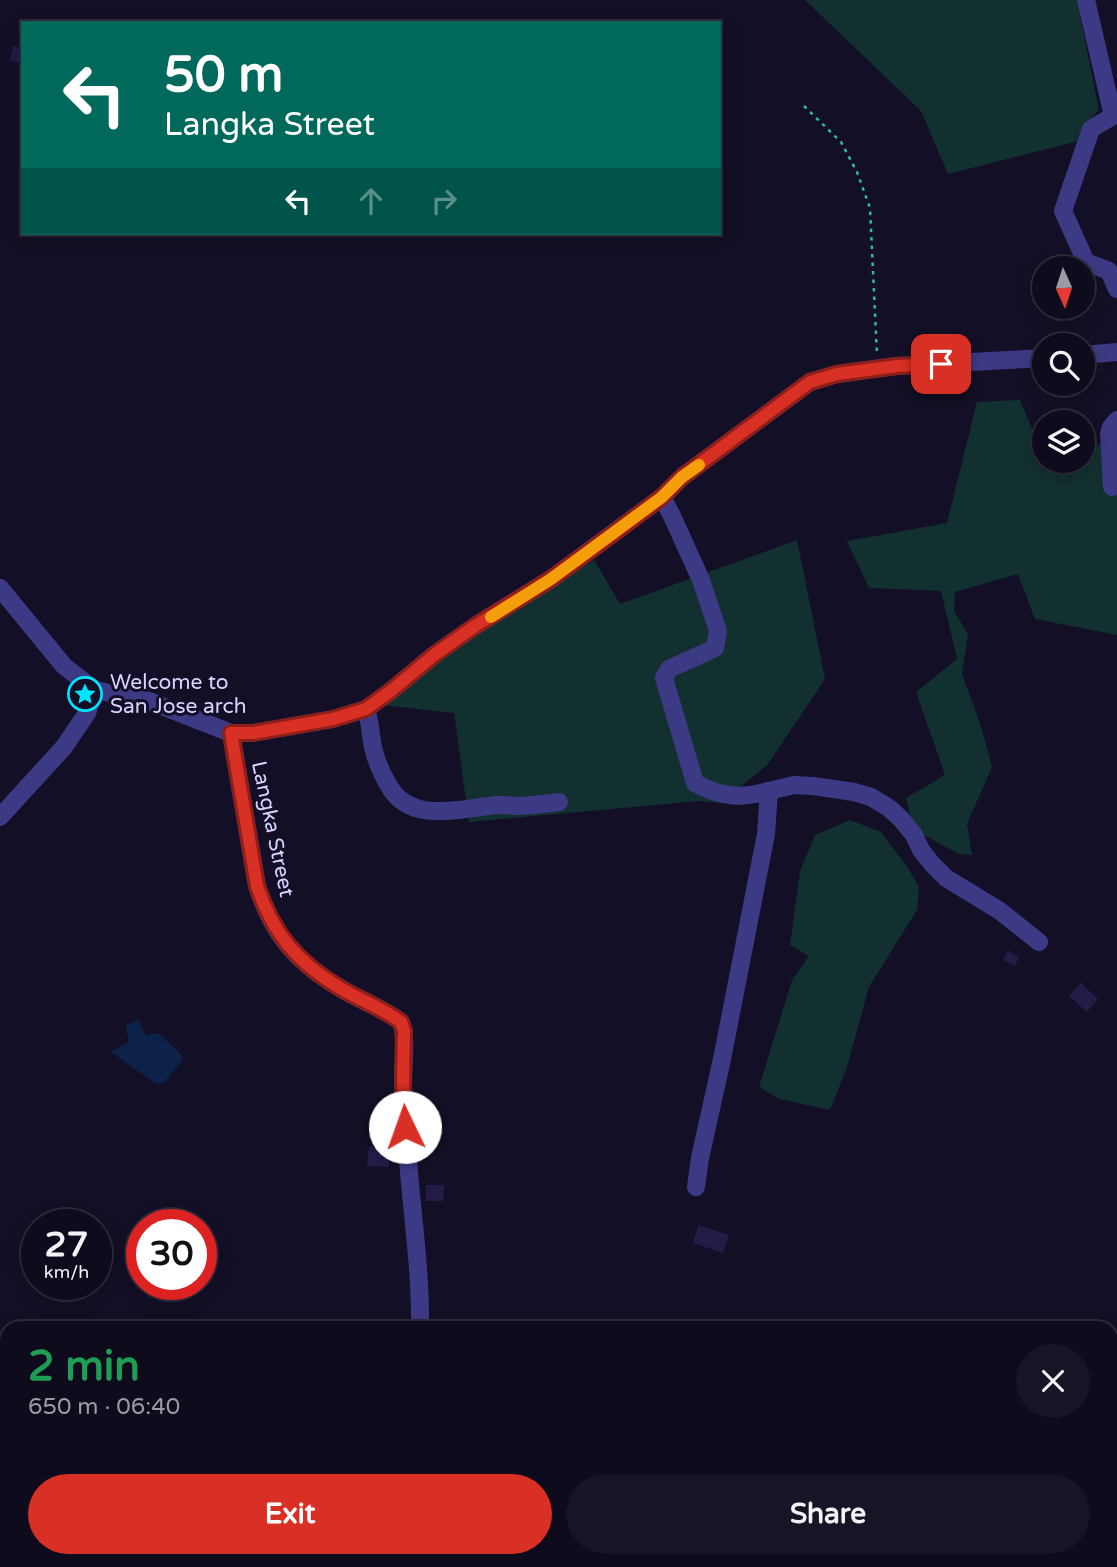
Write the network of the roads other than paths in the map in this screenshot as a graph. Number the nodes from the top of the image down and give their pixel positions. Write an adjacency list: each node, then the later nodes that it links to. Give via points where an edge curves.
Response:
1 (1086, 0): 2 (street, via 1113,116 1091,129 1063,211 1086,262 1109,271)
2 (1117, 289)
3 (1117, 352): 4 (street)
4 (1095, 354)
5 (1032, 359): 8 (street, via 897,366 810,382 682,477)
6 (1117, 420): 7 (street, via 1109,434)
7 (1112, 487)
8 (662, 497): 11 (street, via 551,579 434,655); 13 (street, via 701,580 718,631 715,648 669,669 664,678 695,783 733,796)
9 (0, 588): 10 (street, via 64,666)
10 (95, 690): 12 (street, via 149,701); 15 (street, via 87,713 64,747)
11 (366, 709): 12 (street, via 333,719); 14 (street, via 379,765 398,799 410,806 453,811)
12 (231, 733): 18 (street, Langka Street, via 257,886 274,926 313,970 401,1022 404,1031 403,1082)
13 (769, 791): 16 (street, via 813,786 871,797 901,819 946,877); 17 (street, via 766,835)
14 (559, 802)
15 (0, 817)
16 (1039, 942)
17 (696, 1187)
18 (420, 1321)

